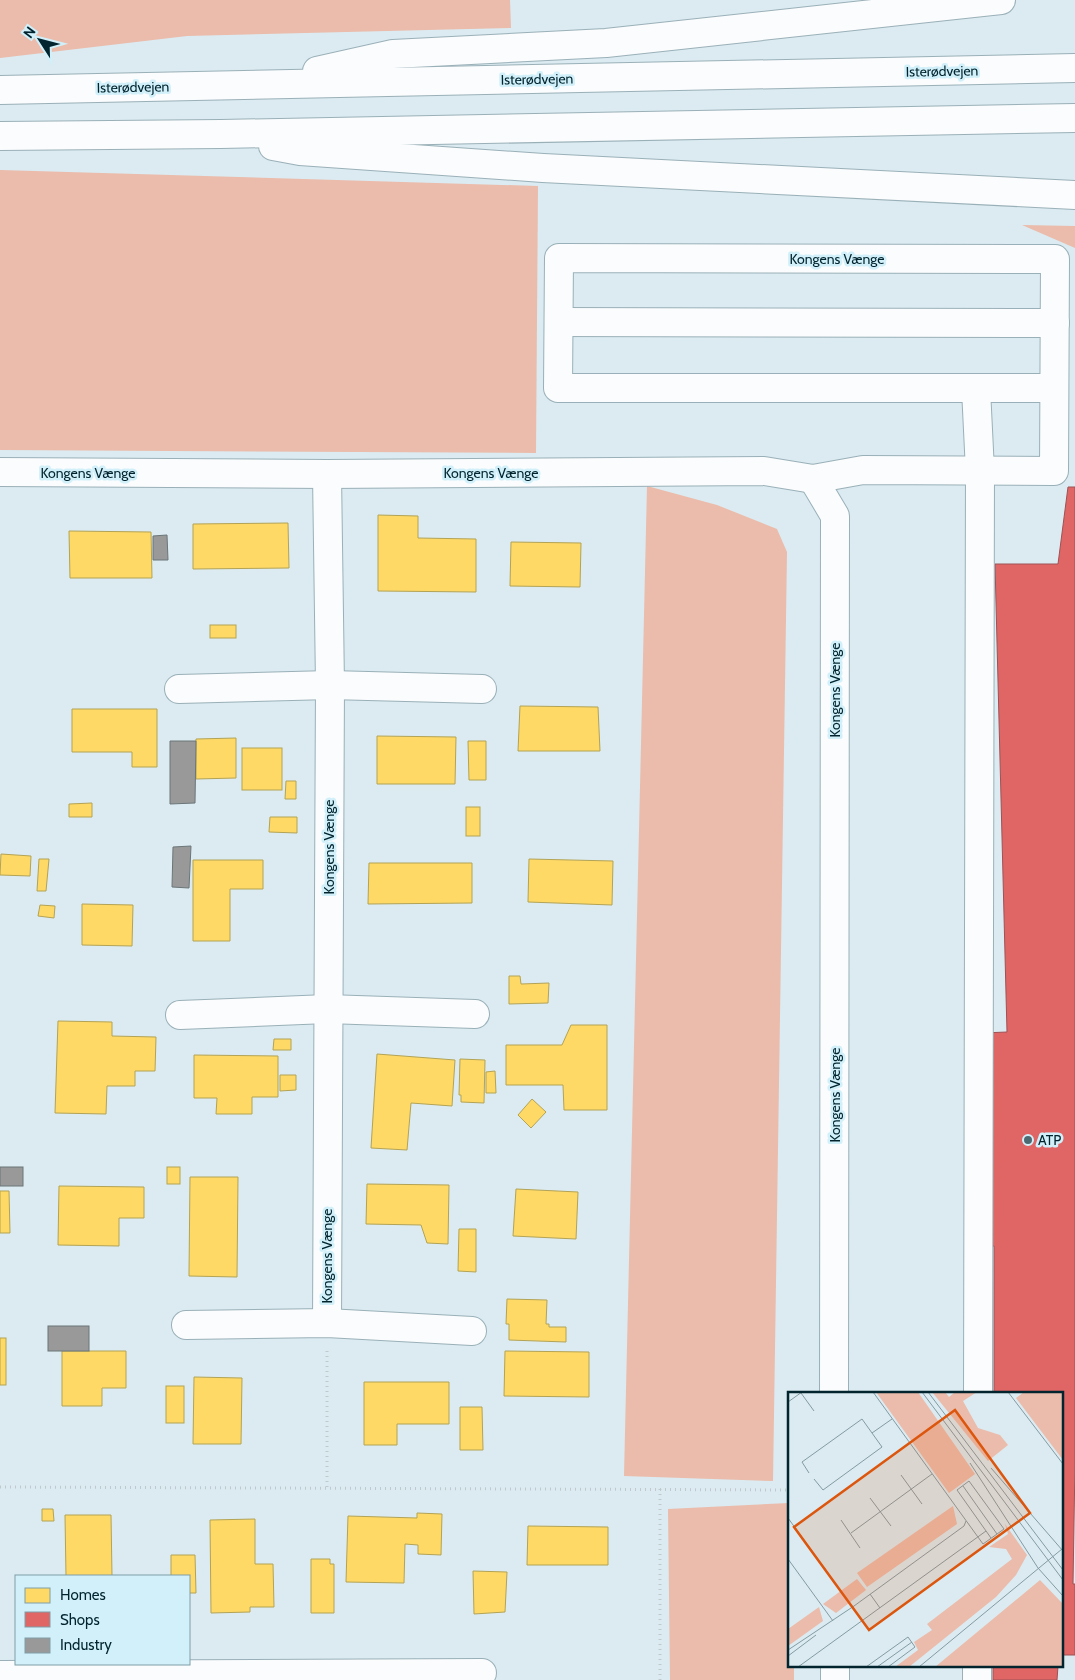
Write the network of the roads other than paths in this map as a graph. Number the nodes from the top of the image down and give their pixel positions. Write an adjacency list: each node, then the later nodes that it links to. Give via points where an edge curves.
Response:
1 (1001, 0): 3 (main road, via 606,43 393,54)
2 (1075, 68): 3 (main road, Isterødvejen)
3 (254, 84): 4 (main road, Isterødvejen)
4 (0, 90)
5 (1075, 118): 6 (main road)
6 (221, 134): 7 (main road); 8 (main road, via 300,151 543,168)
7 (0, 136)
8 (1075, 195)
9 (559, 322): 10 (main road); 10 (main road, Kongens Vænge, via 559,258 648,258 1055,259); 12 (main road, Kongens Vænge, via 558,388)
10 (1055, 323): 11 (main road, Kongens Vænge)
11 (1054, 388): 12 (main road, Kongens Vænge); 13 (main road, Kongens Vænge, via 1054,472)
12 (976, 389): 13 (main road)
13 (980, 471): 16 (main road, via 863,470); 27 (main road)
14 (0, 472): 15 (main road, Kongens Vænge)
15 (327, 474): 16 (main road, Kongens Vænge, via 764,471); 17 (main road, Kongens Vænge)
16 (812, 479): 26 (main road, Kongens Vænge, via 835,516)
17 (330, 685): 18 (main road); 19 (main road); 20 (main road, Kongens Vænge)
18 (180, 689)
19 (482, 689)
20 (327, 1009): 21 (main road); 22 (main road); 23 (main road, Kongens Vænge)
21 (475, 1014)
22 (180, 1015)
23 (327, 1323): 24 (main road, Kongens Vænge); 25 (main road, Kongens Vænge)
24 (186, 1325)
25 (472, 1331)
26 (834, 1392)
27 (978, 1392)
28 (482, 1673): 29 (main road)
29 (5, 1676)

